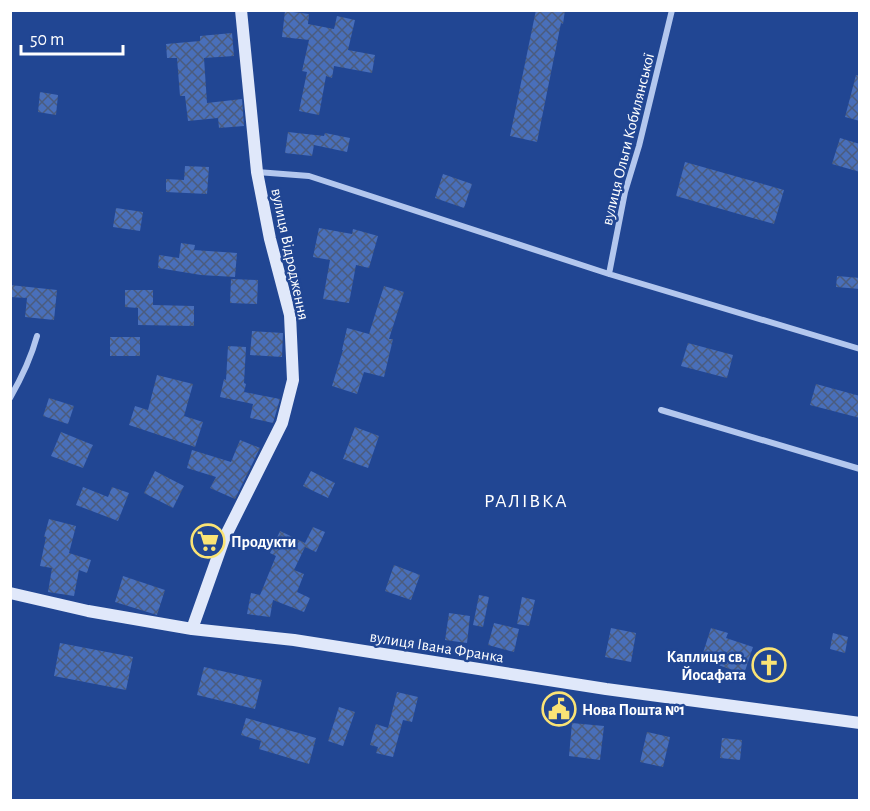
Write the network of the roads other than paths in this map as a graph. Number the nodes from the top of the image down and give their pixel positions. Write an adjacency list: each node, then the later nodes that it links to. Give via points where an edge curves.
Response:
1 (241, 10): 3 (main road, вулиця Відродження)
2 (672, 10): 4 (street, вулиця Ольги Кобилянської, via 625,192)
3 (257, 172): 4 (street, via 309,176); 11 (main road, вулиця Відродження, via 290,315 292,380 282,423 224,539)
4 (609, 274): 6 (street)
5 (38, 336): 7 (street)
6 (860, 350)
7 (10, 398)
8 (661, 410): 9 (street)
9 (860, 469)
10 (10, 593): 11 (main road, вулиця Івана Франка)
11 (192, 629): 12 (main road, вулиця Івана Франка, via 294,640 606,689)
12 (860, 723)

